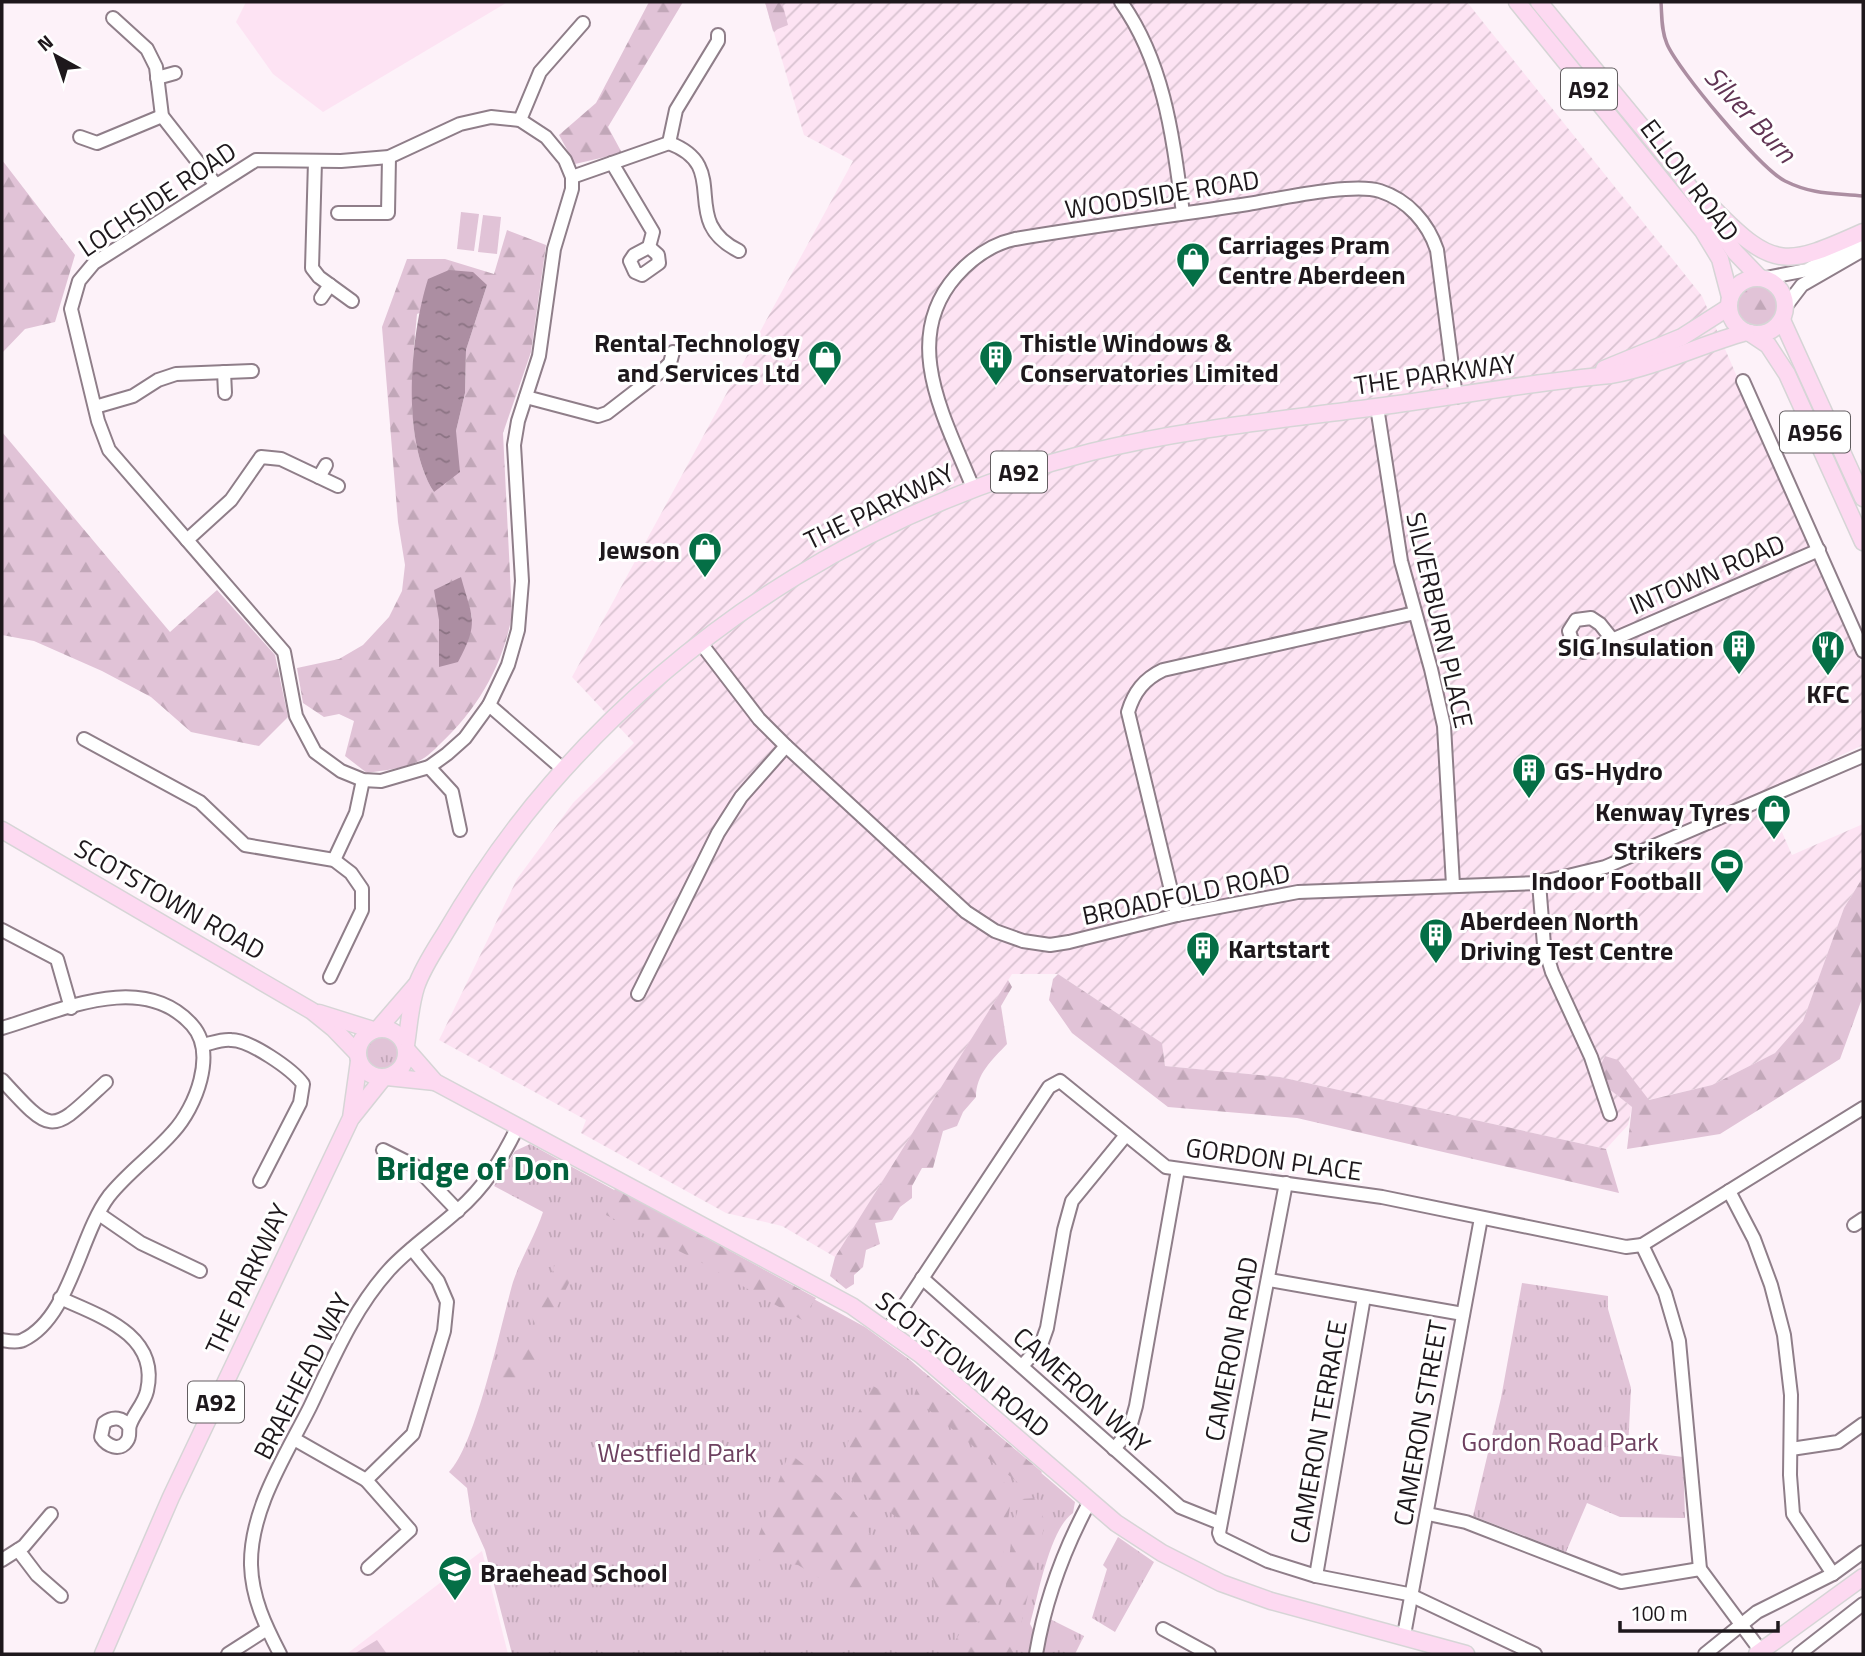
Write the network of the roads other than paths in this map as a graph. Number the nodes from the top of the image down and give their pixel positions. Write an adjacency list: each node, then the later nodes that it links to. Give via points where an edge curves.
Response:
1 (1121, 2): 20 (street, via 1146,44 1161,86)
2 (1517, 2): 30 (main road, ELLON ROAD / A92, via 1703,231 1720,259)
3 (1539, 2): 16 (main road, ELLON ROAD / A92)
4 (113, 18): 8 (street, via 147,49)
5 (583, 23): 10 (street, via 540,72)
6 (718, 35): 11 (street, via 676,110)
7 (175, 73): 8 (street)
8 (157, 78): 9 (street)
9 (162, 116): 12 (street, via 110,140 97,143 85,139); 18 (street)
10 (520, 120): 13 (street, LOCHSIDE ROAD, via 478,118); 17 (street, via 554,144)
11 (669, 143): 15 (street); 25 (street, via 700,164 710,226 723,243)
12 (86, 156)
13 (388, 157): 14 (street, LOCHSIDE ROAD); 19 (street, via 387,213)
14 (315, 162): 18 (street, LOCHSIDE ROAD, via 265,158); 27 (street, via 310,252 314,272)
15 (612, 163): 17 (street); 23 (street, via 653,232)
16 (1678, 171): 21 (main road, via 1749,243 1777,257 1811,256); 26 (main road, ELLON ROAD / A92, via 1735,252)
17 (572, 177): 41 (street, via 554,249 539,356)
18 (216, 185): 43 (street, LOCHSIDE ROAD, via 102,256 79,281 72,315)
19 (338, 213)
20 (1183, 214): 42 (street, WOODSIDE ROAD, via 1355,189 1380,191 1404,202 1428,229 1437,250); 48 (street, WOODSIDE ROAD, via 1006,241 978,256 949,284 932,320 927,355 940,406)
21 (1863, 232)
22 (1863, 240): 26 (street, via 1807,270)
23 (649, 247)
24 (1863, 250): 31 (street, via 1802,285)
25 (739, 251)
26 (1763, 277): 30 (main road, A92, via 1741,282); 31 (main road, A92, via 1781,289)
27 (330, 285): 28 (street); 29 (street)
28 (321, 298)
29 (352, 301)
30 (1729, 302): 32 (main road, A92, via 1734,322); 37 (main road, THE PARKWAY / A92, via 1682,337)
31 (1784, 313): 32 (main road, A92, via 1772,330); 49 (main road, A956)
32 (1748, 332): 37 (main road, THE PARKWAY / A92, via 1642,369); 51 (main road, A956, via 1768,345 1782,365)
33 (673, 352): 34 (street)
34 (664, 369): 38 (street); 41 (street, via 598,416)
35 (252, 371): 36 (street)
36 (224, 372): 40 (street); 43 (street, via 166,376 133,396)
37 (1583, 377): 42 (main road, THE PARKWAY / A92)
38 (674, 379)
39 (1743, 381): 52 (street, INTOWN ROAD)
40 (225, 393)
41 (526, 397): 57 (street, via 514,445 522,581 518,630)
42 (1456, 397): 44 (main road, THE PARKWAY / A92)
43 (95, 407): 50 (street, LOCHSIDE ROAD, via 116,461)
44 (1377, 407): 48 (main road, THE PARKWAY / A92, via 1149,439); 53 (street, SILVERBURN PLACE, via 1392,517)
45 (326, 465): 46 (street)
46 (319, 477): 47 (street); 50 (street, via 281,458 261,457 231,500)
47 (338, 486)
48 (973, 488): 55 (main road, THE PARKWAY / A92, via 824,559)
49 (1863, 498)
50 (187, 540): 63 (street, LOCHSIDE ROAD, via 284,652 296,716 307,741 327,762)
51 (1863, 542)
52 (1819, 550): 54 (street, INTOWN ROAD); 56 (street, INTOWN ROAD)
53 (1415, 613): 68 (street, SILVERBURN PLACE, via 1444,726); 69 (street, via 1163,670 1139,688 1128,712)
54 (1612, 639)
55 (700, 642): 59 (street, BROADFOLD ROAD); 62 (main road, THE PARKWAY / A92, via 629,704)
56 (1863, 651)
57 (489, 705): 61 (street, via 465,738); 62 (street)
58 (84, 739): 66 (street, via 200,802 245,845)
59 (786, 746): 69 (street, BROADFOLD ROAD, via 948,896 995,931 1023,942 1049,945); 73 (street, via 741,797 718,833)
60 (1863, 756): 67 (street, BROADFOLD ROAD, via 1605,867)
61 (429, 767): 63 (street, via 381,781); 65 (street, via 452,792)
62 (564, 770): 72 (main road, THE PARKWAY / A92, via 482,874)
63 (363, 780): 66 (street, via 356,813)
64 (2, 830): 75 (main road, SCOTSTOWN ROAD)
65 (460, 830)
66 (334, 860): 71 (street, via 362,889 362,910)
67 (1539, 883): 68 (street, BROADFOLD ROAD); 86 (street, via 1544,945 1552,972 1591,1057)
68 (1453, 885): 69 (street, BROADFOLD ROAD, via 1297,892)
69 (1177, 915)
70 (2, 930): 74 (street, via 57,959)
71 (330, 977)
72 (416, 985): 77 (main road, THE PARKWAY / A92); 79 (main road, THE PARKWAY / A92)
73 (638, 994)
74 (71, 1008): 76 (street); 78 (street, via 124,995 160,1002 194,1027)
75 (312, 1011): 77 (main road); 80 (main road)
76 (2, 1028)
77 (375, 1029): 79 (main road, via 395,1032); 80 (main road, A92, via 361,1040)
78 (203, 1045): 92 (street, via 229,1039 242,1042 293,1070 303,1084 300,1103); 96 (street, via 202,1070 185,1115 175,1131 108,1198)
79 (406, 1048): 81 (main road, A92, via 402,1068); 84 (main road)
80 (358, 1058): 81 (main road, via 368,1073); 87 (main road, THE PARKWAY / A92)
81 (385, 1077): 84 (main road); 87 (main road, THE PARKWAY / A92)
82 (2, 1080): 83 (street, via 37,1119 54,1124 66,1120)
83 (106, 1082)
84 (435, 1082): 88 (main road, SCOTSTOWN ROAD)
85 (1863, 1108): 94 (street)
86 (1610, 1114)
87 (351, 1118): 136 (main road, THE PARKWAY / A92, via 177,1484)
88 (518, 1126): 95 (street, BRAEHEAD WAY, via 496,1168); 106 (main road, SCOTSTOWN ROAD, via 852,1306)
89 (1126, 1135): 91 (street, GORDON PLACE, via 1152,1158); 101 (street, GORDON PLACE, via 1069,1086 1059,1081 1049,1087); 108 (street, via 1072,1201 1047,1328 1041,1345)
90 (383, 1150): 95 (street, via 415,1166)
91 (1178, 1169): 93 (street, GORDON PLACE); 112 (street, via 1136,1406 1129,1431)
92 (260, 1181)
93 (1286, 1183): 97 (street, GORDON PLACE); 102 (street, CAMERON ROAD)
94 (1729, 1191): 98 (street); 113 (street, via 1754,1239 1784,1335)
95 (458, 1211): 99 (street, BRAEHEAD WAY)
96 (99, 1214): 100 (street, via 141,1243); 104 (street)
97 (1481, 1218): 98 (street, GORDON PLACE, via 1626,1247); 105 (street, CAMERON STREET)
98 (1642, 1245): 123 (street, via 1665,1293 1679,1341)
99 (412, 1249): 111 (street, BRAEHEAD WAY, via 374,1287 351,1322); 114 (street, via 438,1282 447,1302 444,1331 412,1434)
100 (200, 1271)
101 (922, 1279): 106 (street, GORDON PLACE); 108 (street, CAMERON WAY)
102 (1269, 1280): 103 (street); 118 (street, CAMERON ROAD)
103 (1364, 1297): 105 (street); 125 (street, CAMERON TERRACE)
104 (60, 1298): 107 (street, via 44,1326 21,1342); 110 (street, via 120,1325 139,1346 149,1381)
105 (1463, 1314): 116 (street, CAMERON STREET)
106 (888, 1330): 115 (main road, SCOTSTOWN ROAD)
107 (2, 1340)
108 (1022, 1366): 112 (street, CAMERON WAY)
109 (1863, 1424): 113 (street, via 1838,1442)
110 (129, 1427)
111 (294, 1439): 114 (street); 131 (street, BRAEHEAD WAY, via 254,1530 254,1595)
112 (1114, 1449): 118 (street, CAMERON WAY, via 1180,1507)
113 (1791, 1449): 124 (street, via 1793,1514)
114 (366, 1480): 122 (street, via 410,1530)
115 (1090, 1501): 133 (main road, SCOTSTOWN ROAD, via 1138,1539 1221,1583 1271,1601); 139 (street, via 1057,1570)
116 (1428, 1514): 123 (street, via 1466,1522 1621,1582); 128 (street, CAMERON STREET)
117 (42, 1517): 119 (street)
118 (1220, 1523): 125 (street, via 1221,1538 1268,1561)
119 (18, 1550): 121 (street); 127 (street, via 37,1576 54,1581)
120 (1863, 1552): 124 (street)
121 (2, 1560)
122 (368, 1568)
123 (1700, 1569): 130 (street)
124 (1833, 1574): 130 (street, via 1757,1612)
125 (1316, 1576): 128 (street)
126 (1863, 1577): 135 (main road)
127 (61, 1596)
128 (1411, 1596): 133 (street, CAMERON STREET); 142 (street)
129 (1863, 1604): 144 (street)
130 (1742, 1625): 135 (street); 143 (street)
131 (267, 1629): 137 (street); 138 (street, BRAEHEAD WAY)
132 (1163, 1629): 134 (street)
133 (1404, 1635): 141 (main road, SCOTSTOWN ROAD)
134 (1188, 1649): 140 (street)
135 (1761, 1653)
136 (103, 1654)
137 (228, 1654)
138 (280, 1654)
139 (1036, 1654)
140 (1209, 1654)
141 (1466, 1654)
142 (1535, 1654)
143 (1705, 1654)
144 (1799, 1654)

